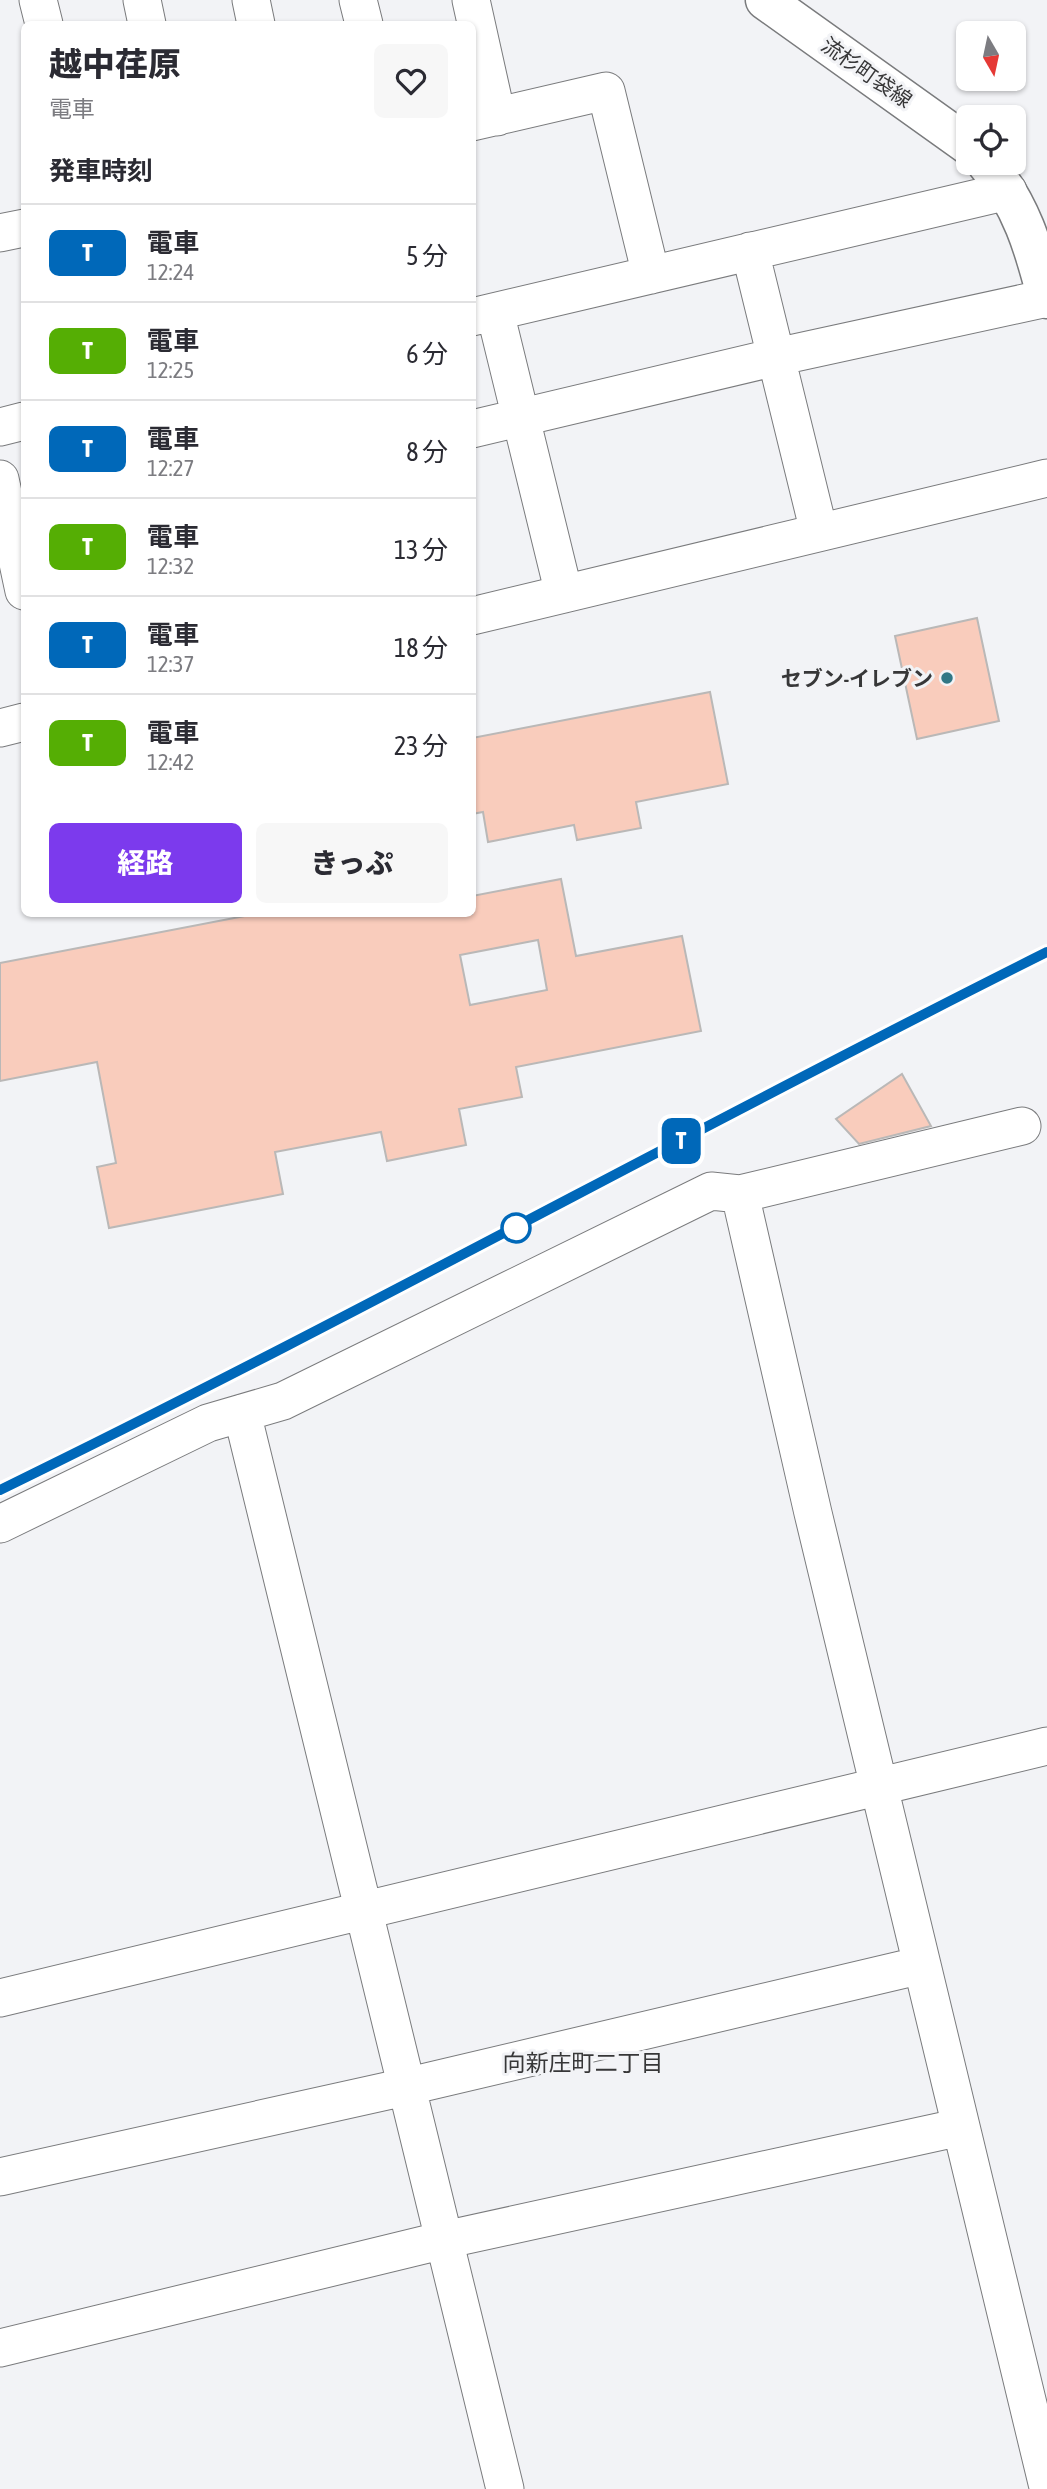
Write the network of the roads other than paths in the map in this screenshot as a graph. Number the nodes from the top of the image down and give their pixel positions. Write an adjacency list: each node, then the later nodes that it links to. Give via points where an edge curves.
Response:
1 (38, 0): 7 (street)
2 (142, 0): 8 (street)
3 (250, 0): 9 (street)
4 (358, 0): 10 (street)
5 (471, 0): 11 (street)
6 (765, 0): 14 (main road, 流杉町袋線)
7 (43, 21)
8 (146, 21)
9 (255, 21)
10 (363, 21)
11 (473, 21)
12 (476, 43): 13 (street)
13 (485, 120): 19 (street, via 606,91)
14 (956, 136)
15 (997, 177): 18 (street); 20 (main road, via 1026,224)
16 (21, 229): 17 (street)
17 (0, 233)
18 (750, 251): 19 (street); 22 (street)
19 (651, 275): 21 (street)
20 (1047, 298): 22 (street)
21 (484, 315): 23 (street)
22 (776, 357): 23 (street); 29 (street)
23 (521, 417): 26 (street); 32 (street)
24 (21, 422): 25 (street)
25 (0, 427)
26 (476, 428)
27 (1047, 478): 29 (street)
28 (0, 479): 30 (street)
29 (819, 532): 32 (street)
30 (12, 538): 31 (street)
31 (21, 578)
32 (564, 594): 33 (street)
33 (476, 615)
34 (21, 723): 35 (street)
35 (0, 728)
36 (1023, 1126): 37 (street)
37 (740, 1194): 38 (street, via 711,1191 283,1401); 41 (street)
38 (242, 1413): 39 (street, via 208,1423); 42 (street)
39 (0, 1524)
40 (1047, 1746): 41 (street)
41 (879, 1785): 42 (street); 43 (street)
42 (363, 1911): 44 (street); 45 (street)
43 (922, 1965): 45 (street); 46 (street)
44 (0, 1998)
45 (405, 2087): 47 (street); 48 (street)
46 (961, 2127): 48 (street); 50 (street)
47 (0, 2177)
48 (444, 2241): 49 (street); 51 (street)
49 (0, 2348)
50 (1047, 2483)
51 (505, 2489)

